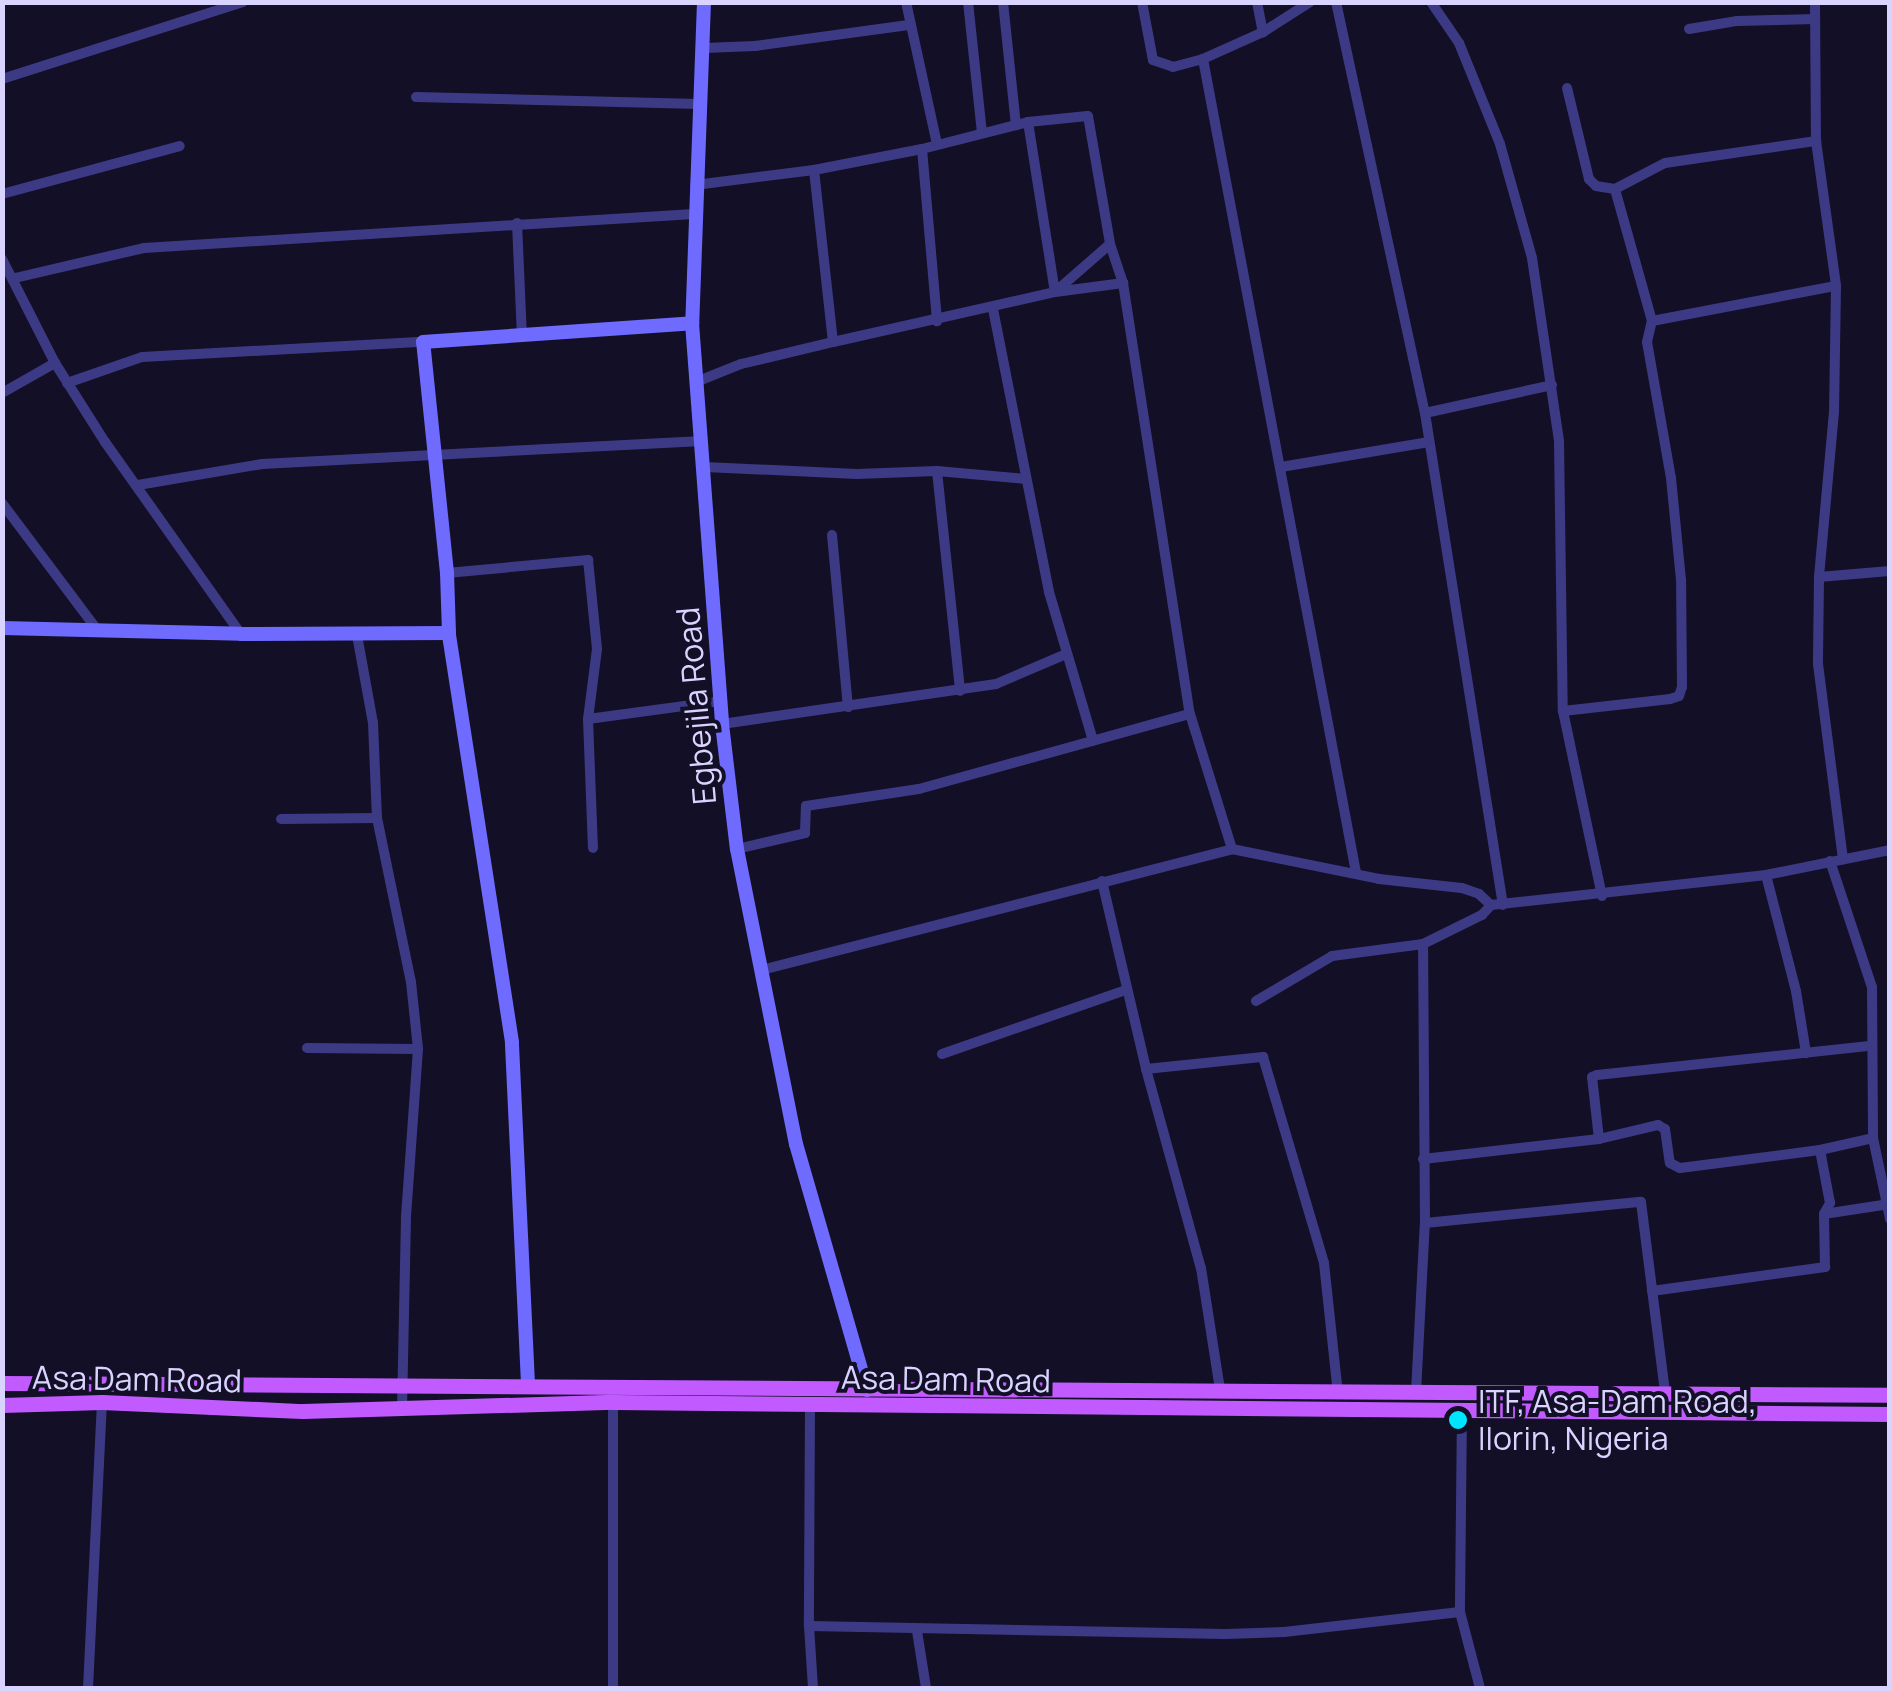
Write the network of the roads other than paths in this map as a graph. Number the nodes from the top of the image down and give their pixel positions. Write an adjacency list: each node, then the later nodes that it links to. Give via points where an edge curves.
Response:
1 (243, 2): 18 (street)
2 (704, 2): 16 (street, Egbejila Road)
3 (906, 2): 13 (street)
4 (968, 2): 23 (street)
5 (1003, 2): 22 (street)
6 (1142, 2): 17 (street, via 1153,60 1173,67)
7 (1256, 2): 15 (street)
8 (1310, 2): 15 (street)
9 (1336, 2): 52 (street)
10 (1432, 2): 50 (street, via 1458,43 1500,144 1532,258)
11 (1815, 2): 12 (street)
12 (1814, 20): 14 (street); 24 (street)
13 (909, 25): 16 (street); 25 (street)
14 (1689, 29)
15 (1263, 32): 17 (street)
16 (704, 48): 21 (street, Egbejila Road)
17 (1204, 59): 57 (street)
18 (2, 79)
19 (1567, 88): 30 (street, via 1589,179)
20 (416, 97): 21 (street)
21 (700, 104): 29 (street, Egbejila Road)
22 (1022, 123): 23 (street); 34 (street, via 1088,116); 39 (street)
23 (982, 132): 25 (street)
24 (1816, 141): 30 (street, via 1665,163); 38 (street)
25 (937, 144): 27 (street)
26 (180, 146): 31 (street)
27 (922, 150): 28 (street); 41 (street)
28 (814, 170): 29 (street); 46 (street)
29 (695, 185): 32 (street, Egbejila Road)
30 (1616, 189): 42 (street)
31 (2, 194)
32 (694, 214): 33 (street); 43 (street, Egbejila Road)
33 (517, 223): 36 (street, via 144,248); 44 (street)
34 (1110, 244): 37 (street); 39 (street)
35 (4, 264): 36 (street)
36 (14, 278): 47 (street)
37 (1123, 284): 39 (street); 76 (street)
38 (1836, 286): 42 (street); 65 (street, via 1834,412)
39 (1054, 292): 40 (street)
40 (993, 308): 41 (street); 59 (street)
41 (937, 321): 46 (street)
42 (1652, 321): 75 (street, via 1647,342 1681,580 1682,692 1670,699)
43 (692, 323): 44 (street); 48 (street, Egbejila Road)
44 (522, 336): 45 (street)
45 (422, 342): 49 (street, via 142,356); 55 (street)
46 (834, 342): 48 (street)
47 (55, 363): 49 (street); 51 (street)
48 (696, 382): 53 (street, Egbejila Road)
49 (68, 383): 60 (street)
50 (1552, 386): 52 (street); 75 (street)
51 (2, 393)
52 (1425, 412): 54 (street)
53 (702, 441): 55 (street); 56 (street, Egbejila Road)
54 (1429, 442): 57 (street); 92 (street)
55 (436, 456): 60 (street, via 262,464); 64 (street)
56 (704, 467): 58 (street); 73 (street, Egbejila Road)
57 (1281, 467): 88 (street)
58 (937, 471): 59 (street); 72 (street)
59 (1026, 479): 71 (street)
60 (138, 485): 69 (street)
61 (2, 503): 67 (street)
62 (832, 535): 74 (street)
63 (1890, 570): 65 (street)
64 (448, 573): 68 (street); 77 (street, via 588,560 598,649)
65 (1819, 577): 86 (street, via 1818,664)
66 (2, 628): 67 (street)
67 (98, 631): 69 (street)
68 (449, 633): 70 (street); 113 (street, via 512,1042)
69 (241, 634): 70 (street)
70 (357, 635): 80 (street, via 373,723)
71 (1066, 654): 72 (street, via 996,684); 79 (street)
72 (960, 690): 74 (street)
73 (722, 701): 77 (street); 78 (street, Egbejila Road)
74 (848, 708): 78 (street)
75 (1562, 711): 91 (street)
76 (1190, 714): 79 (street); 84 (street)
77 (588, 719): 82 (street)
78 (722, 724): 83 (street, Egbejila Road)
79 (1094, 741): 83 (street, via 920,789 806,806 805,833)
80 (377, 818): 81 (street); 99 (street)
81 (280, 819)
82 (593, 848)
83 (737, 849): 94 (street, Egbejila Road)
84 (1232, 849): 88 (street); 90 (street)
85 (1890, 850): 86 (street)
86 (1843, 858): 87 (street)
87 (1830, 861): 89 (street); 97 (street, via 1872,987)
88 (1356, 873): 92 (street, via 1462,888)
89 (1766, 875): 91 (street); 100 (street)
90 (1102, 881): 94 (street); 95 (street)
91 (1602, 896): 92 (street)
92 (1497, 905): 93 (street)
93 (1423, 944): 96 (street, via 1332,956); 106 (street)
94 (762, 970): 115 (street, Egbejila Road, via 796,1144)
95 (1126, 990): 101 (street); 102 (street)
96 (1256, 1001)
97 (1870, 1046): 100 (street); 103 (street)
98 (307, 1048): 99 (street)
99 (418, 1049): 114 (street)
100 (1806, 1052): 104 (street, via 1592,1077)
101 (942, 1054)
102 (1146, 1069): 116 (street, via 1201,1268); 118 (street, via 1263,1057 1324,1263)
103 (1873, 1138): 105 (street); 107 (street)
104 (1599, 1139): 105 (street, via 1662,1126 1670,1162 1680,1168); 106 (street)
105 (1820, 1150): 108 (street, via 1830,1203)
106 (1422, 1159): 110 (street)
107 (1888, 1204): 108 (street); 109 (street)
108 (1824, 1214): 111 (street, via 1825,1267)
109 (1890, 1219)
110 (1425, 1224): 111 (street, via 1641,1202); 117 (street)
111 (1652, 1291): 119 (street)
112 (2, 1383): 114 (main road, Asa Dam Road)
113 (528, 1384): 114 (main road, Asa Dam Road); 115 (main road, Asa Dam Road)
114 (400, 1386): 126 (street)
115 (867, 1390): 116 (main road, Asa Dam Road)
116 (1220, 1390): 118 (main road, Asa Dam Road)
117 (1416, 1392): 118 (main road, Asa Dam Road); 120 (main road, Asa Dam Road)
118 (1338, 1393)
119 (1664, 1393): 120 (main road, Asa Dam Road); 121 (main road, Asa Dam Road)
120 (1565, 1394): 128 (main road)
121 (1890, 1396)
122 (102, 1402): 124 (main road, Asa Dam Road); 126 (main road, Asa Dam Road); 133 (street)
123 (613, 1402): 125 (main road, Asa Dam Road); 126 (main road, Asa Dam Road); 134 (street)
124 (2, 1405)
125 (810, 1405): 127 (main road, Asa Dam Road); 131 (street)
126 (402, 1409)
127 (1462, 1411): 128 (main road, Asa Dam Road); 130 (street)
128 (1562, 1412): 129 (main road, Asa Dam Road)
129 (1890, 1414)
130 (1460, 1612): 132 (street, via 1284,1632); 137 (street)
131 (808, 1626): 132 (street); 135 (street)
132 (918, 1630): 136 (street)
133 (88, 1688)
134 (613, 1688)
135 (813, 1688)
136 (926, 1688)
137 (1480, 1688)

